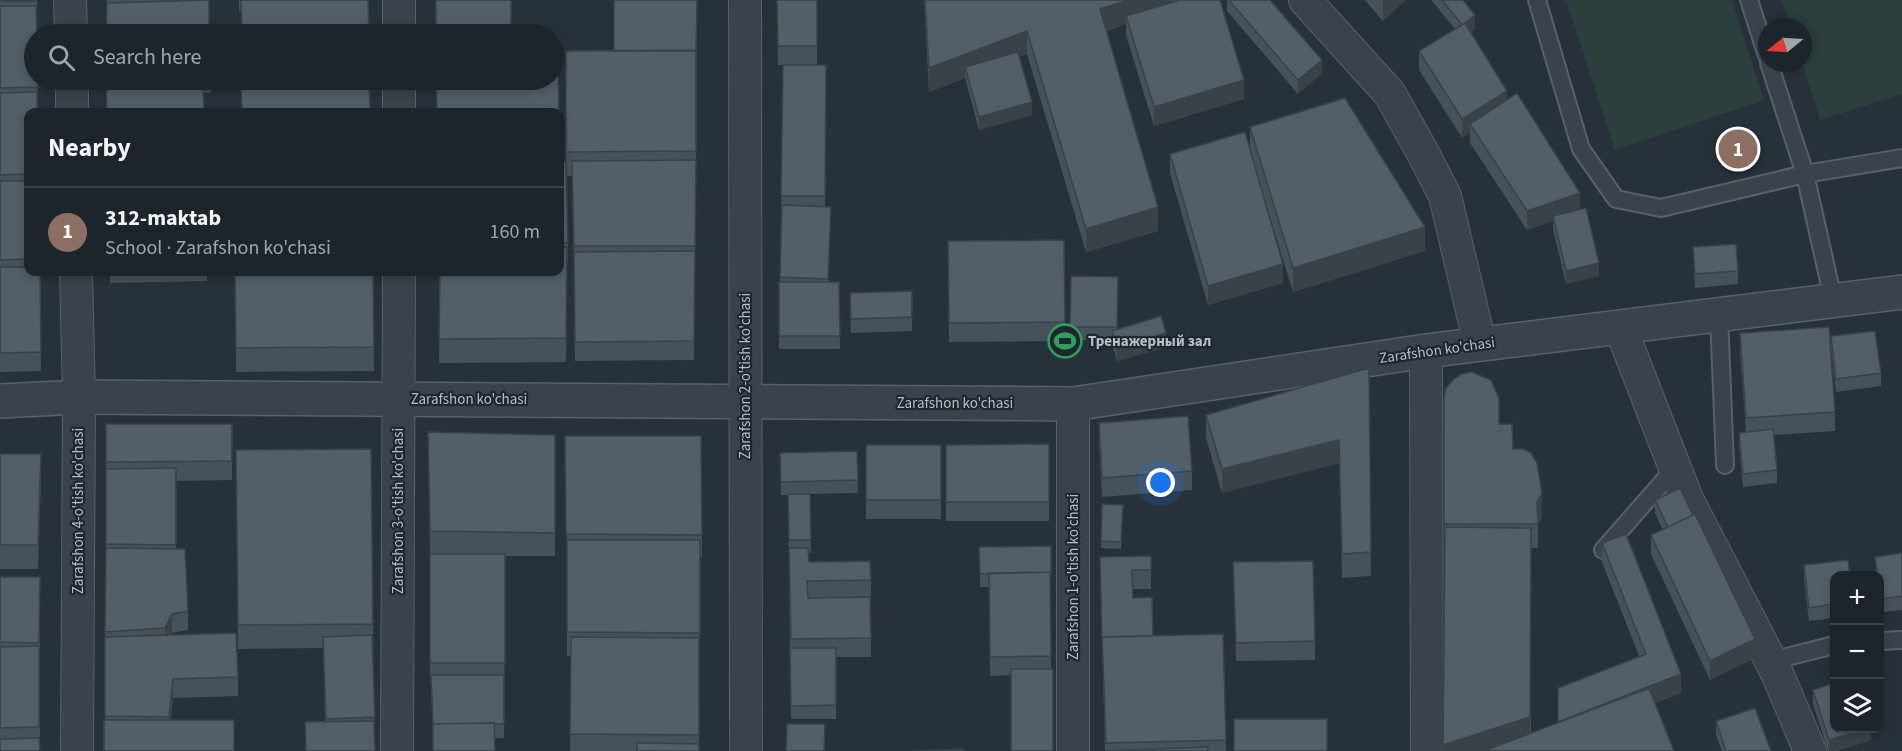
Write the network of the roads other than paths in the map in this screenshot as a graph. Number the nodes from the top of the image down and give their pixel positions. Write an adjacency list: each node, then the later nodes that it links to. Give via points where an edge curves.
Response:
1 (70, 0): 7 (street)
2 (399, 0): 8 (street)
3 (745, 0): 28 (street, Zarafshon 2-o'tish ko'chasi)
4 (1305, 0): 23 (street, via 1390,94 1435,175 1445,196)
5 (1537, 0): 16 (lane, via 1581,149 1616,199 1661,208)
6 (1749, 0): 9 (lane)
7 (70, 24)
8 (399, 24)
9 (1758, 28)
10 (1772, 72): 16 (lane)
11 (72, 90): 13 (street)
12 (399, 90): 14 (street)
13 (72, 108)
14 (399, 108)
15 (1902, 158): 16 (lane)
16 (1805, 174): 20 (lane)
17 (76, 276): 25 (street, Zarafshon 4-o'tish ko'chasi)
18 (399, 276): 26 (street, Zarafshon 3-o'tish ko'chasi)
19 (1902, 292): 20 (street, Zarafshon ko'chasi)
20 (1833, 299): 21 (street, Zarafshon ko'chasi)
21 (1719, 315): 22 (street, Zarafshon ko'chasi); 30 (lane)
22 (1621, 329): 23 (street, Zarafshon ko'chasi); 31 (street)
23 (1480, 344): 24 (street, Zarafshon ko'chasi)
24 (1426, 351): 29 (street, Zarafshon ko'chasi); 41 (street)
25 (79, 397): 26 (street, Zarafshon ko'chasi); 27 (street, Zarafshon ko'chasi); 37 (street, Zarafshon 4-o'tish ko'chasi)
26 (399, 399): 28 (street, Zarafshon ko'chasi); 38 (street, Zarafshon 3-o'tish ko'chasi)
27 (0, 401)
28 (745, 401): 29 (street, Zarafshon ko'chasi); 39 (street, Zarafshon 2-o'tish ko'chasi)
29 (1072, 404): 40 (street, Zarafshon 1-o'tish ko'chasi)
30 (1725, 465)
31 (1675, 468): 32 (lane); 36 (street, via 1687,499)
32 (1603, 550)
33 (1902, 640): 34 (lane)
34 (1884, 641)
35 (1830, 646): 36 (lane)
36 (1771, 661): 42 (street)
37 (77, 751)
38 (398, 751)
39 (746, 751)
40 (1073, 751)
41 (1426, 751)
42 (1810, 751)

